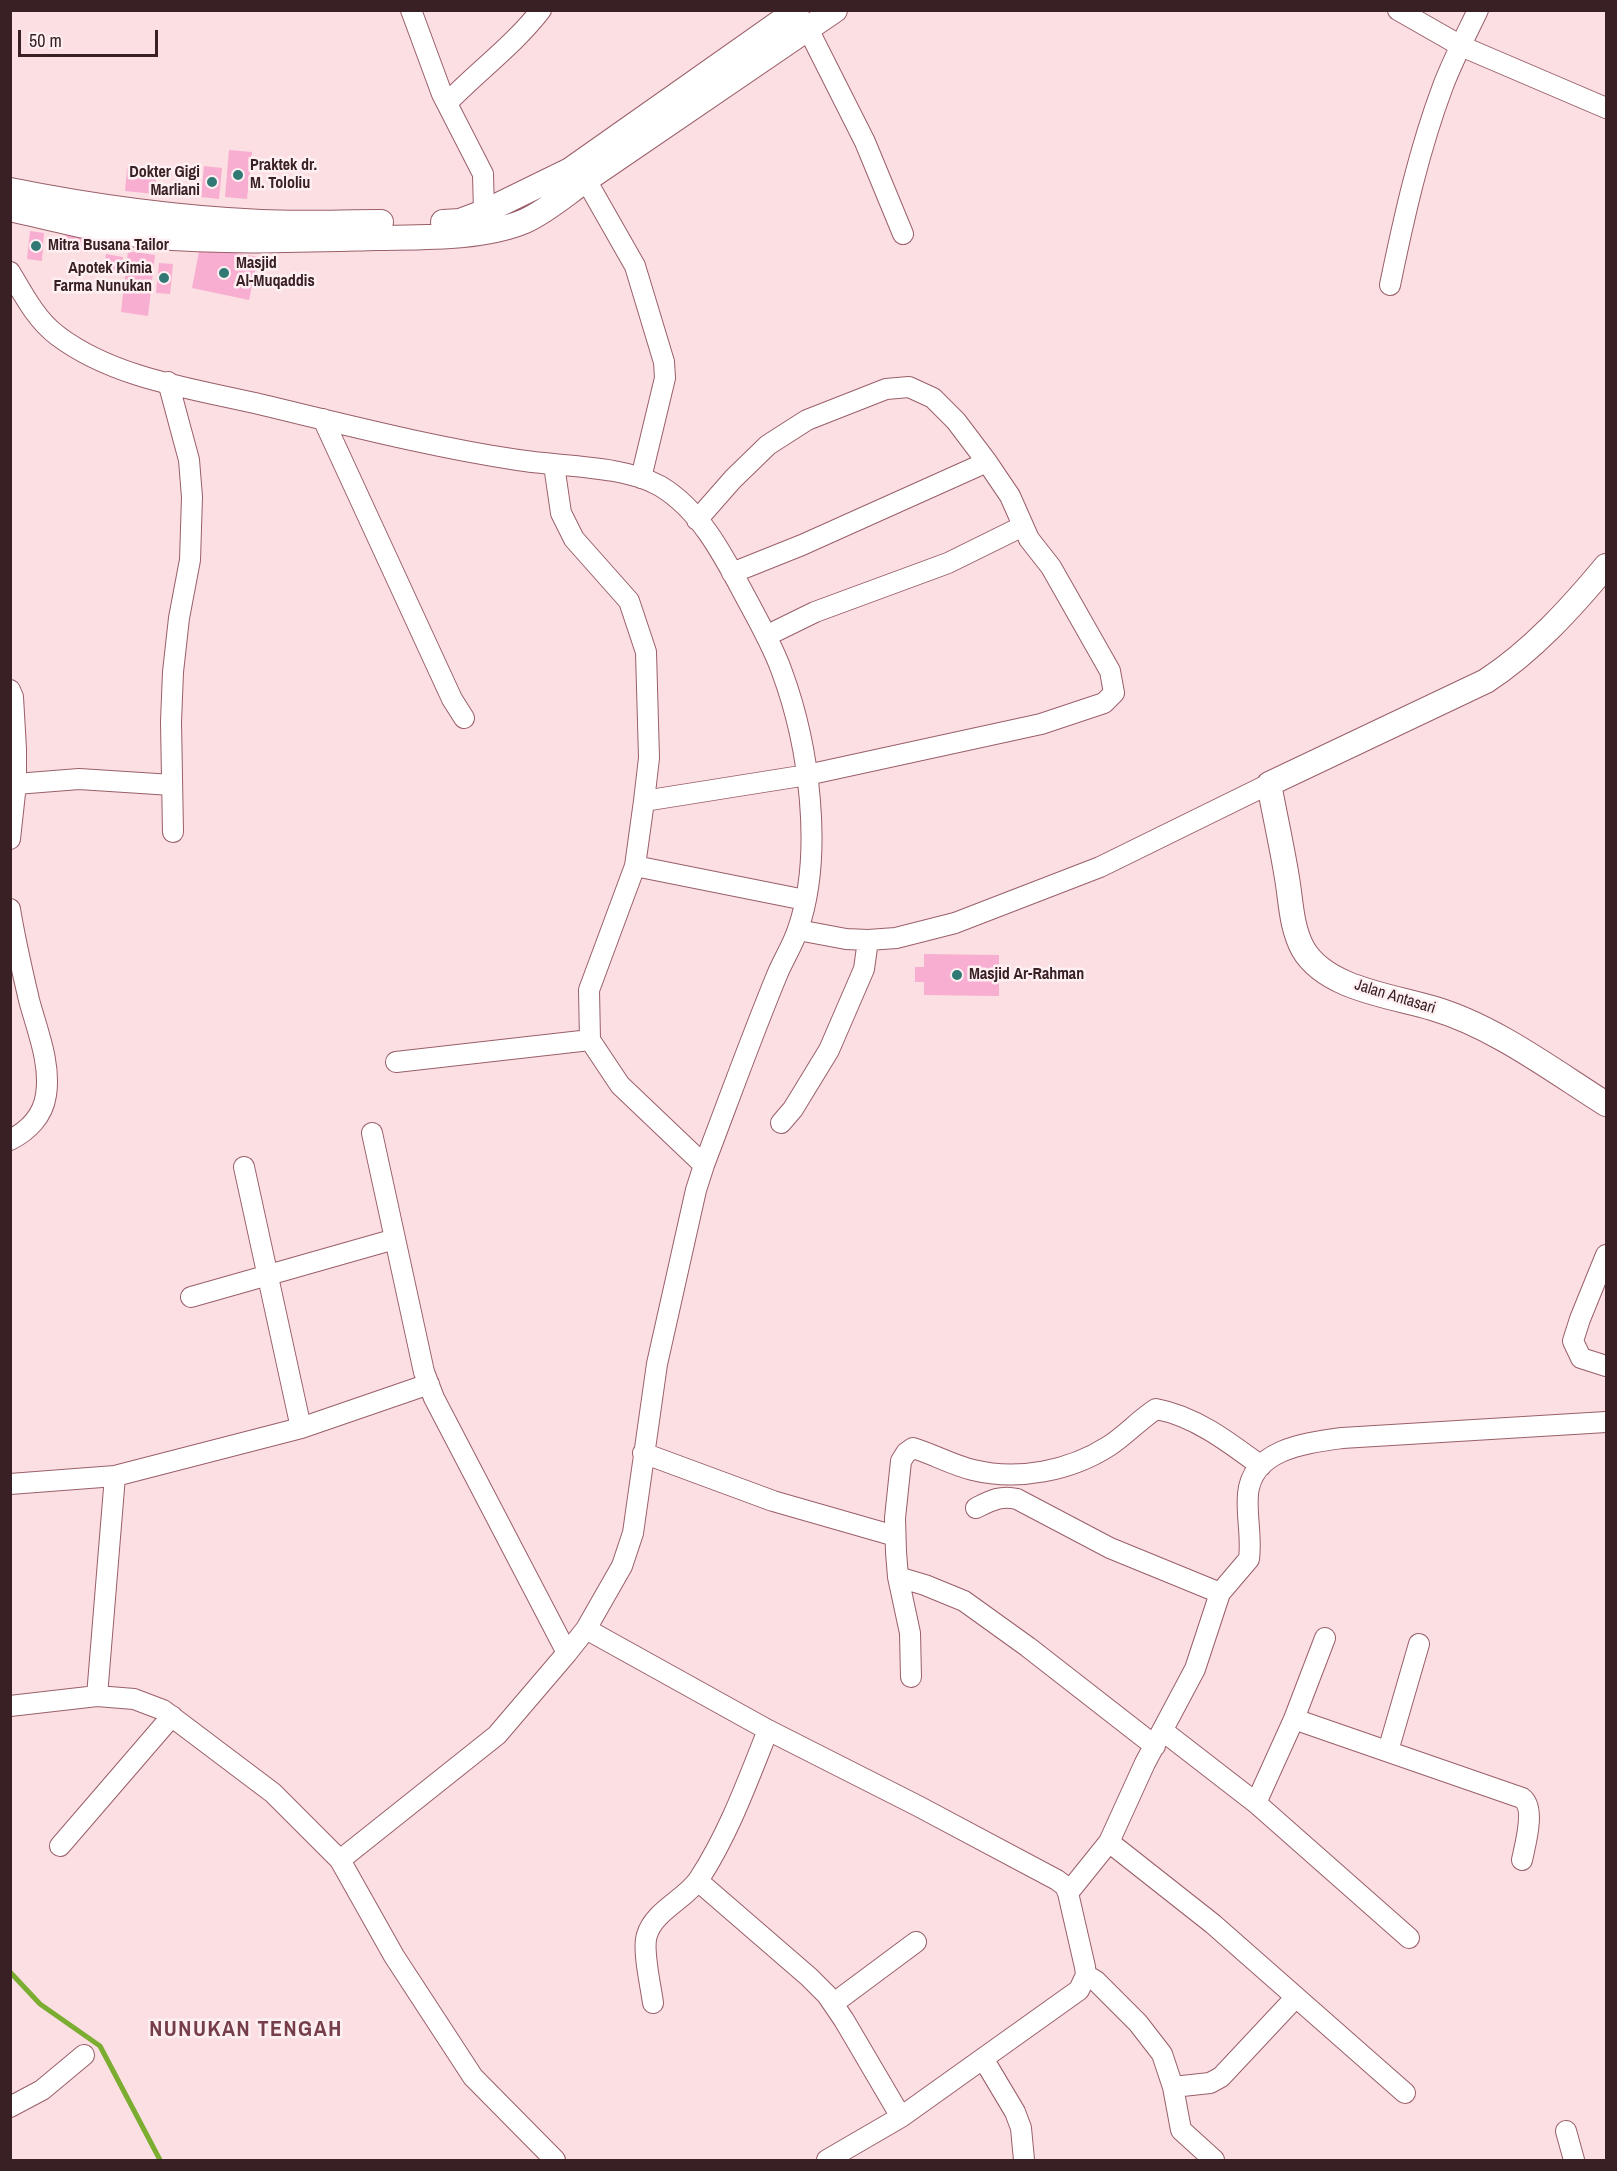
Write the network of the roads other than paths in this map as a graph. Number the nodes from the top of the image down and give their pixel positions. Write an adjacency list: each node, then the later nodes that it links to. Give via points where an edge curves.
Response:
1 (411, 10): 8 (street)
2 (541, 10): 8 (street, via 522,34)
3 (835, 10): 6 (main road)
4 (1398, 10): 7 (street)
5 (1478, 10): 7 (street)
6 (800, 18): 10 (main road); 13 (main road, via 579,164); 14 (street, via 865,142)
7 (1461, 46): 9 (street); 16 (street, via 1424,142)
8 (447, 103): 13 (street, via 483,174)
9 (1606, 108)
10 (586, 180): 12 (main road, via 526,220 454,236 256,241 149,236); 22 (street, via 635,266 664,362 665,378)
11 (10, 190): 13 (main road, via 117,209 263,222 446,222)
12 (10, 209)
13 (484, 212)
14 (903, 234)
15 (10, 272): 17 (street)
16 (1390, 285)
17 (18, 302): 18 (street, via 73,346 120,368)
18 (168, 382): 19 (street); 33 (street, via 185,440 192,497 190,560 173,672)
19 (324, 419): 21 (street, via 490,456); 29 (street)
20 (987, 462): 23 (street, via 933,398 909,387 886,389 807,420 768,445); 24 (street, via 1010,496); 26 (street)
21 (554, 465): 22 (street); 34 (street, via 561,513 574,539 629,601 646,652 649,758)
22 (641, 478): 23 (street, via 670,493)
23 (697, 520): 26 (street)
24 (1023, 526): 27 (street, via 948,563 815,612); 30 (street, via 1110,671 1114,693 1110,698 1041,724)
25 (1606, 566): 32 (main road, via 1529,648 1486,681)
26 (732, 573): 27 (street)
27 (766, 636): 30 (street, via 783,673 798,722)
28 (10, 690): 31 (street)
29 (464, 718)
30 (807, 775): 34 (street); 38 (street, via 812,833)
31 (16, 784): 33 (street, via 79,779); 36 (street)
32 (1269, 784): 41 (street, via 1100,867 1005,904 926,932); 44 (main road, Jalan Antasari, via 1295,929 1314,963 1339,980 1364,990 1467,1021 1498,1036)
33 (172, 785): 35 (street)
34 (645, 801): 37 (street)
35 (173, 832)
36 (10, 838)
37 (635, 866): 38 (street); 42 (street, via 589,990)
38 (805, 900): 40 (street)
39 (10, 909): 47 (street, via 47,1079 40,1112 32,1125)
40 (798, 930): 41 (street); 48 (street)
41 (868, 940): 45 (street, via 864,969 829,1050)
42 (590, 1040): 43 (street); 48 (street, via 620,1085)
43 (396, 1062)
44 (1606, 1104)
45 (781, 1123)
46 (372, 1133): 50 (street)
47 (10, 1140)
48 (704, 1165): 58 (street, via 660,1353)
49 (244, 1167): 52 (street)
50 (395, 1239): 52 (street); 55 (street)
51 (1606, 1255): 54 (street, via 1574,1341 1581,1358)
52 (267, 1274): 53 (street); 57 (street)
53 (191, 1297)
54 (1606, 1366)
55 (429, 1384): 57 (street); 69 (street)
56 (1606, 1422): 59 (street, via 1342,1438 1306,1443 1264,1461)
57 (301, 1428): 60 (street)
58 (643, 1453): 63 (street, via 773,1501); 66 (street, via 628,1549)
59 (1261, 1466): 63 (street, via 1182,1416 1156,1409 1110,1445 1080,1462 1041,1472 999,1475 972,1470 913,1448 901,1461); 65 (street, via 1252,1476 1248,1494 1248,1559)
60 (115, 1476): 61 (street); 71 (street)
61 (10, 1484)
62 (976, 1508): 65 (street, via 995,1498 1017,1499 1110,1548)
63 (896, 1536): 64 (street)
64 (898, 1577): 70 (street, via 910,1633); 76 (street, via 964,1601)
65 (1220, 1593): 76 (street, via 1196,1669)
66 (586, 1629): 69 (street); 75 (street)
67 (1325, 1638): 74 (street)
68 (1419, 1644): 77 (street)
69 (567, 1653): 81 (street, via 497,1735)
70 (911, 1677)
71 (97, 1696): 72 (street); 73 (street, via 134,1699)
72 (10, 1706)
73 (172, 1716): 80 (street); 81 (street, via 273,1793)
74 (1294, 1719): 77 (street); 78 (street)
75 (768, 1730): 83 (street, via 733,1815); 84 (street, via 1057,1880)
76 (1159, 1738): 78 (street); 79 (street)
77 (1388, 1751): 82 (street, via 1516,1795 1526,1802 1529,1819)
78 (1256, 1803): 85 (street)
79 (1109, 1842): 84 (street); 88 (street, via 1213,1924)
80 (60, 1846)
81 (340, 1860): 98 (street, via 394,1956 473,2077)
82 (1522, 1860)
83 (698, 1881): 89 (street, via 656,1921 645,1939); 90 (street)
84 (1068, 1893): 87 (street)
85 (1408, 1938)
86 (915, 1942): 90 (street)
87 (1086, 1975): 92 (street, via 1079,1990); 93 (street, via 1108,1992 1151,2038 1162,2054)
88 (1295, 1998): 93 (street, via 1221,2077 1210,2083); 94 (street)
89 (653, 2003)
90 (834, 2003): 96 (street)
91 (84, 2055): 95 (street, via 42,2090)
92 (984, 2060): 96 (street); 100 (street, via 1015,2112)
93 (1173, 2087): 101 (street, via 1181,2130)
94 (1405, 2093)
95 (10, 2107)
96 (901, 2117): 99 (street)
97 (1566, 2131): 102 (street)
98 (555, 2160)
99 (827, 2160)
100 (1024, 2160)
101 (1214, 2160)
102 (1574, 2160)

